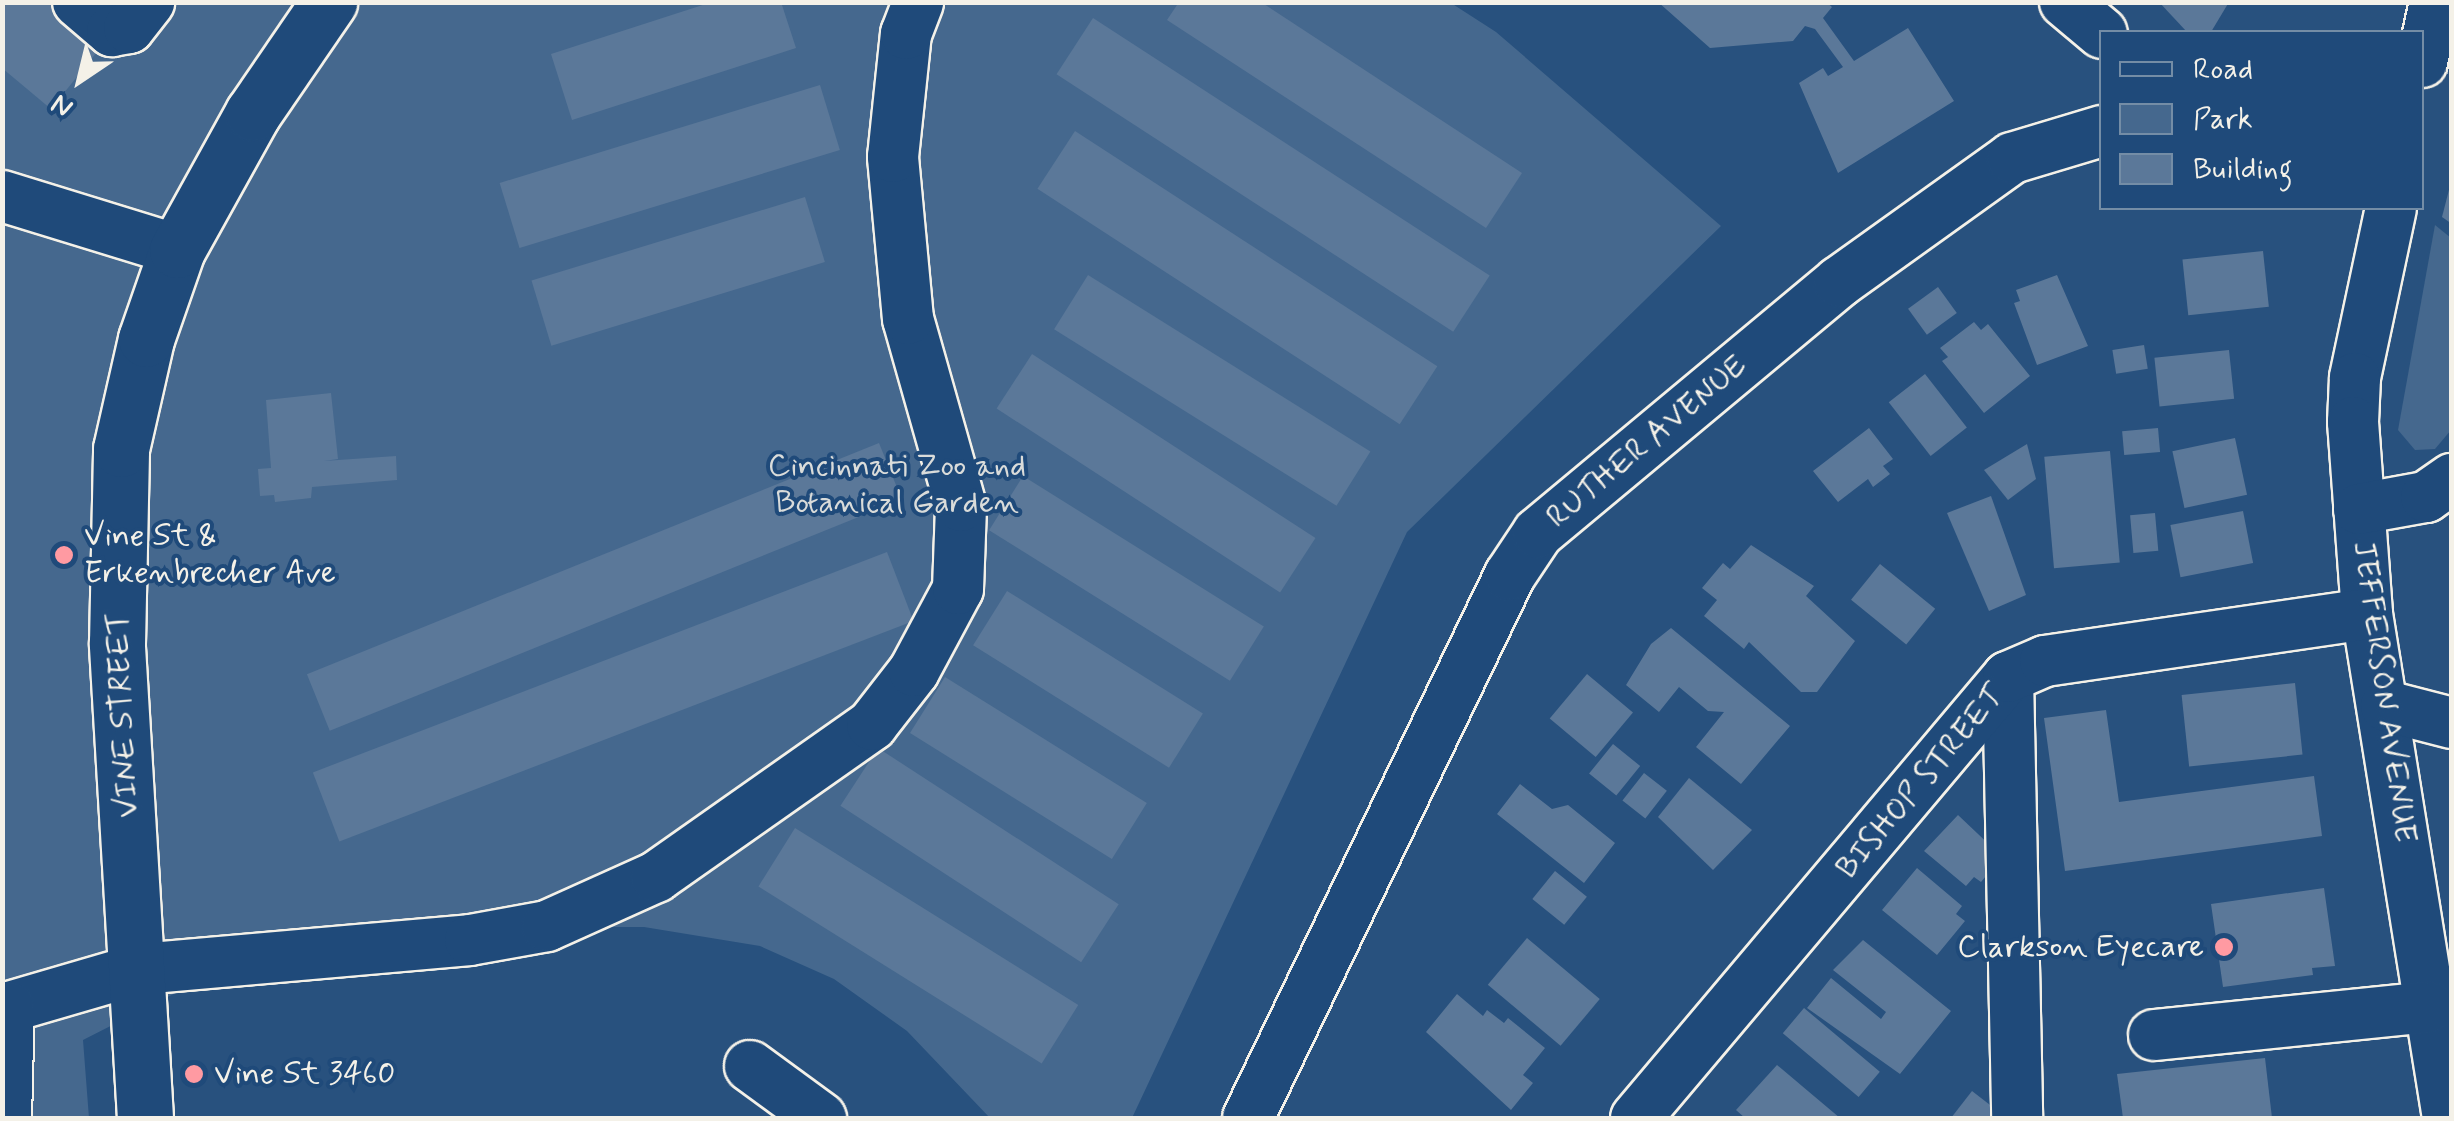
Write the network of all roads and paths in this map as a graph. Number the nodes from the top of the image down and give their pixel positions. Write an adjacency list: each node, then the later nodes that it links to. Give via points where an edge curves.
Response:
1 (78, 2): 2 (street, via 112,31 129,28)
2 (150, 2)
3 (329, 2): 12 (main road, VINE STREET, via 253,113)
4 (918, 2): 19 (street, via 906,34 893,157 908,319 962,506 958,589 914,671 872,725 656,878 547,926 470,940)
5 (2065, 2): 7 (street)
6 (2435, 2): 8 (street)
7 (2099, 30)
8 (2424, 53)
9 (2099, 133): 27 (street, RUTHER AVENUE, via 2012,158 1839,282 1538,533 1510,575)
10 (2, 196): 12 (street)
11 (2390, 210): 14 (street, JEFFERSON AVENUE, via 2354,378)
12 (177, 250): 19 (main road, VINE STREET, via 130,394 116,527 118,663)
13 (2452, 479): 14 (street, via 2426,497)
14 (2359, 509): 15 (street, JEFFERSON AVENUE)
15 (2366, 614): 16 (street, BISHOP STREET, via 2044,661); 17 (street, JEFFERSON AVENUE)
16 (2008, 677): 28 (street, BISHOP STREET); 29 (street)
17 (2386, 706): 18 (street); 20 (street, JEFFERSON AVENUE)
18 (2452, 722)
19 (140, 970): 21 (street); 26 (main road, VINE STREET)
20 (2430, 1007): 22 (street); 30 (street, JEFFERSON AVENUE)
21 (6, 1008): 25 (street)
22 (2154, 1036)
23 (750, 1066): 24 (street)
24 (809, 1114)
25 (6, 1118)
26 (145, 1118)
27 (1248, 1118)
28 (1636, 1118)
29 (2017, 1118)
30 (2448, 1118)

